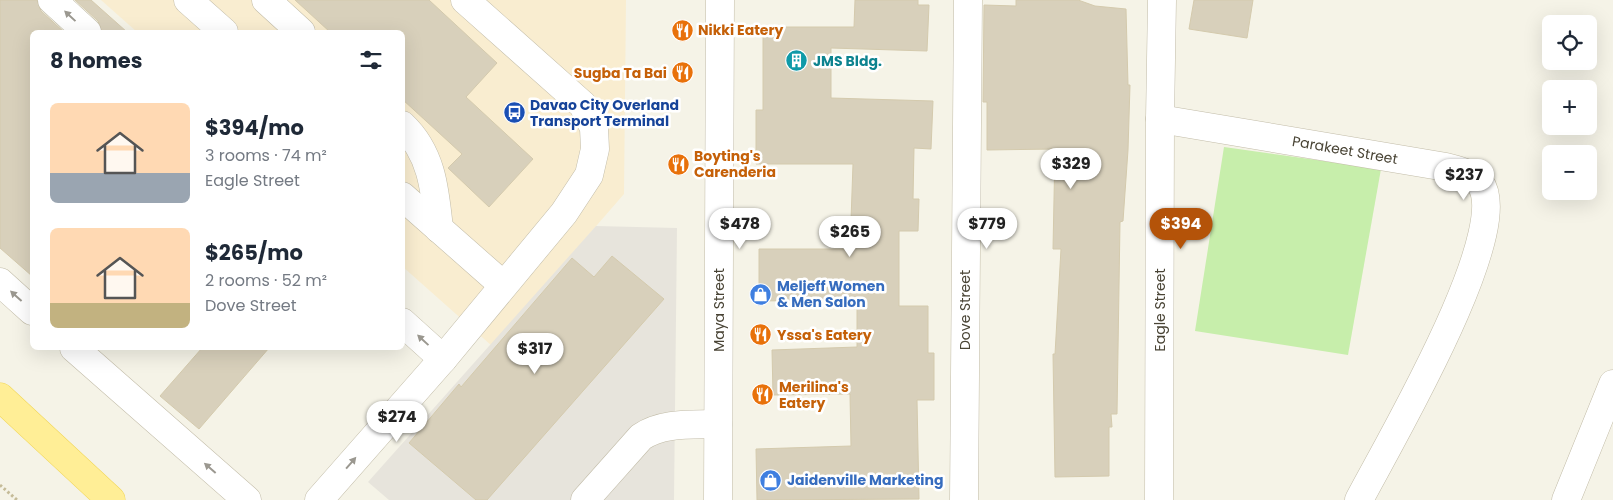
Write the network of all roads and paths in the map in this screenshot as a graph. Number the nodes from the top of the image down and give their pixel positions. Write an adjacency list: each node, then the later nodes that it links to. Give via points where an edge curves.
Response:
1 (52, 0): 8 (street, one-way to 1)
2 (188, 0): 9 (street)
3 (266, 0): 10 (street)
4 (464, 0): 16 (street, via 582,106 594,128 595,149 589,175 564,213)
5 (720, 0): 23 (street, Maya Street)
6 (968, 0): 31 (street, Dove Street)
7 (1162, 0): 11 (street, Eagle Street)
8 (86, 30)
9 (222, 30)
10 (299, 30)
11 (1160, 118): 32 (street, Eagle Street); 33 (street, Parakeet Street, via 1446,167 1464,172 1480,182 1487,201 1485,230 1456,313)
12 (405, 129): 14 (street, via 415,137 427,158 435,190)
13 (405, 199): 14 (street)
14 (439, 229): 16 (street)
15 (0, 282): 17 (street, one-way to 15)
16 (503, 285): 20 (street)
17 (30, 309)
18 (405, 325): 20 (street, one-way to 18)
19 (76, 350): 27 (street, one-way to 19)
20 (443, 359): 28 (street, one-way to 20)
21 (1613, 384): 34 (street)
22 (0, 397): 26 (main road)
23 (718, 424): 29 (street, via 674,426 651,431 641,437); 30 (street, Maya Street)
24 (0, 485): 25 (path)
25 (17, 500)
26 (111, 500)
27 (247, 500)
28 (319, 500)
29 (585, 500)
30 (718, 500)
31 (964, 500)
32 (1159, 500)
33 (1359, 500)
34 (1566, 500)

